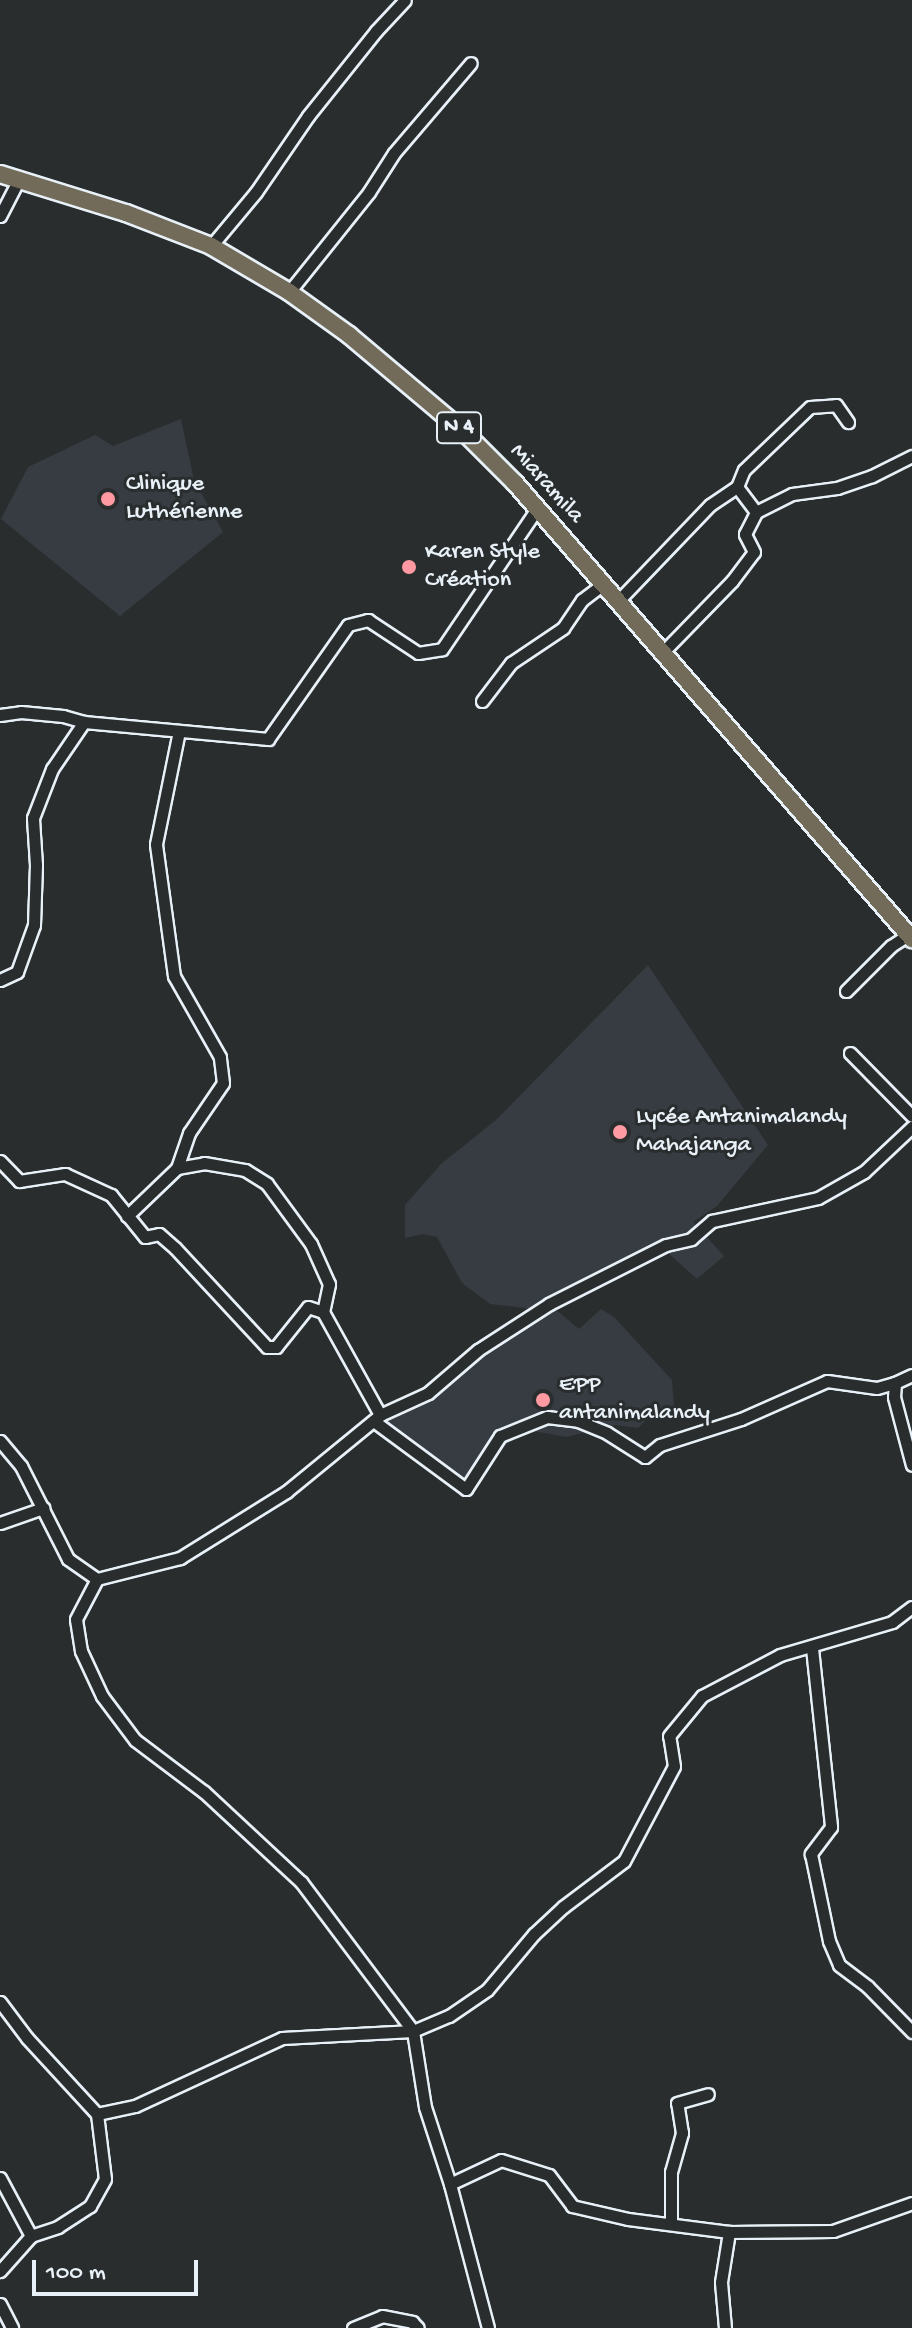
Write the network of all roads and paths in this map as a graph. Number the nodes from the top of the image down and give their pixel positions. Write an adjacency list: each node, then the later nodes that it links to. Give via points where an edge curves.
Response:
1 (405, 0): 6 (street, via 308,116)
2 (471, 63): 7 (street, via 394,153)
3 (0, 174): 4 (main road, Miaramila / N 4)
4 (19, 179): 5 (street); 6 (main road, Miaramila / N 4)
5 (0, 216)
6 (211, 246): 7 (main road, Miaramila / N 4)
7 (289, 292): 11 (main road, Miaramila / N 4, via 464,432)
8 (848, 422): 10 (street, via 836,405 810,407 744,470)
9 (912, 456): 12 (street, via 872,476 837,488 792,494)
10 (737, 487): 12 (street); 14 (street, via 710,505)
11 (538, 507): 13 (main road, Miaramila / N 4); 19 (street, via 442,649 418,653 368,620 348,625 268,739)
12 (756, 512): 15 (street, via 745,534 754,552)
13 (602, 585): 14 (main road, Miaramila / N 4); 16 (street, via 582,600 563,628 511,663)
14 (617, 602): 15 (main road, Miaramila / N 4)
15 (661, 654): 20 (main road, Miaramila / N 4)
16 (482, 701)
17 (0, 715): 18 (street, via 21,712)
18 (84, 722): 19 (street); 21 (street, via 52,769 33,818 34,925 17,972)
19 (179, 731): 27 (street, via 156,844 174,976 220,1057 223,1083 189,1133)
20 (910, 937): 22 (street, via 891,946)
21 (0, 980)
22 (846, 991)
23 (850, 1053): 24 (street)
24 (912, 1116)
25 (912, 1127): 32 (street, via 864,1172 818,1198 712,1221 691,1239 666,1245 549,1304 478,1350 428,1393)
26 (0, 1161): 28 (street, via 19,1181 65,1174 88,1183 111,1195)
27 (177, 1168): 28 (street); 29 (street, via 204,1163 245,1170 267,1184 311,1244 329,1284)
28 (127, 1216): 29 (street, via 145,1237 159,1234 175,1248 267,1347 276,1347 308,1307)
29 (323, 1312): 32 (street)
30 (912, 1375): 31 (street)
31 (895, 1383): 32 (street, via 877,1388 827,1381 741,1419 660,1445 645,1457 592,1427 547,1417 500,1436 466,1489); 34 (street)
32 (377, 1418): 37 (street, via 286,1492 180,1558)
33 (0, 1441): 35 (street, via 21,1466)
34 (912, 1465)
35 (43, 1508): 36 (street); 37 (street, via 68,1559)
36 (0, 1523)
37 (97, 1579): 41 (street, via 76,1619 81,1651 102,1696 135,1740 204,1792 301,1882)
38 (912, 1607): 39 (street, via 892,1622)
39 (812, 1648): 41 (street, via 780,1655 702,1696 669,1736 674,1766 624,1861 553,1916 487,1990 449,2016); 42 (street, via 831,1827 811,1854 829,1941 839,1965)
40 (0, 2002): 44 (street)
41 (413, 2031): 44 (street, via 282,2038 135,2106); 46 (street, via 425,2107)
42 (912, 2032)
43 (708, 2094): 48 (street, via 677,2103 682,2133 671,2172)
44 (97, 2114): 50 (street, via 105,2179 90,2206 58,2227)
45 (0, 2178): 50 (street)
46 (450, 2184): 48 (street, via 501,2160 549,2175 572,2206); 53 (street)
47 (912, 2203): 49 (street, via 833,2231)
48 (671, 2224): 49 (street)
49 (729, 2232): 57 (street, via 721,2282)
50 (31, 2236): 51 (street)
51 (0, 2271)
52 (0, 2304): 54 (street)
53 (484, 2327)
54 (12, 2328)
55 (353, 2328): 56 (street, via 382,2316)
56 (418, 2328)
57 (725, 2328)

